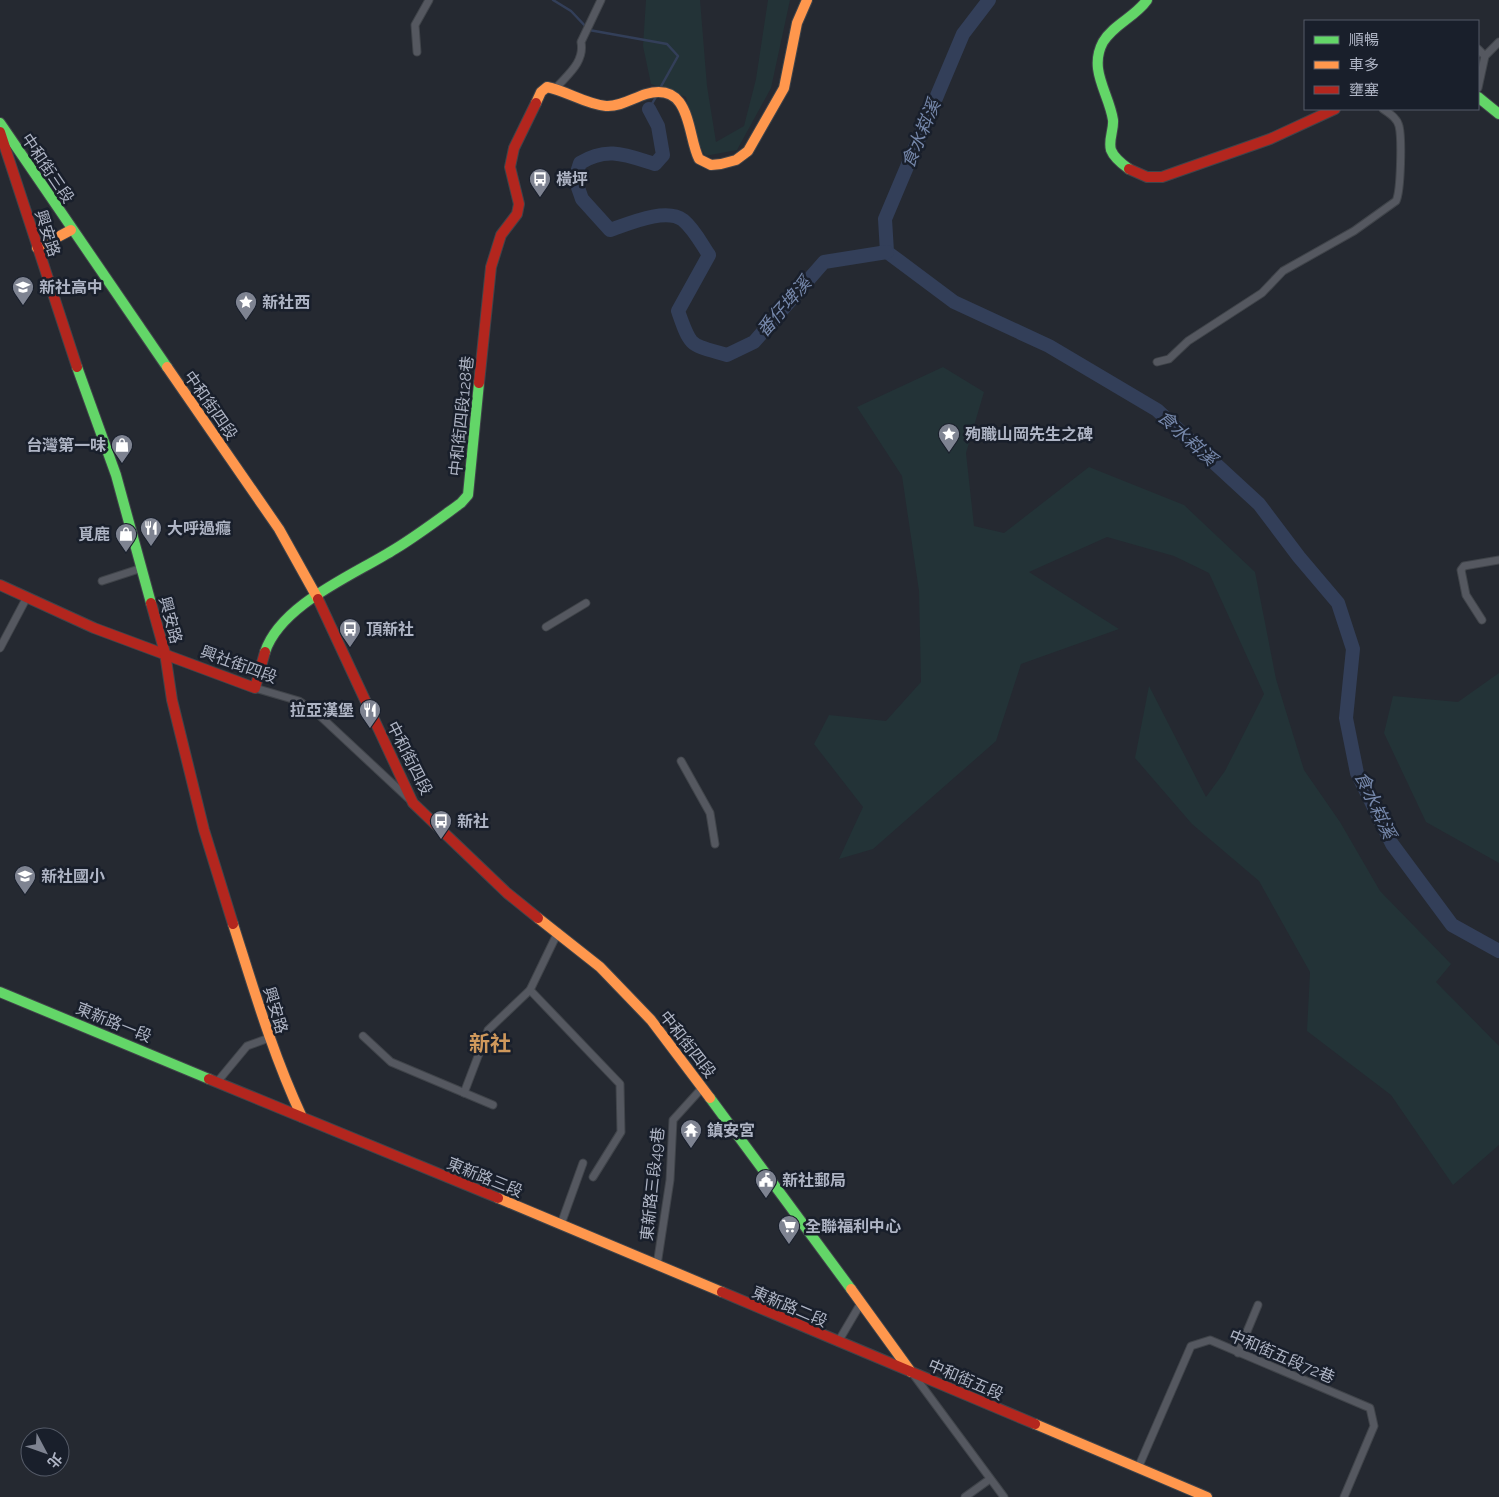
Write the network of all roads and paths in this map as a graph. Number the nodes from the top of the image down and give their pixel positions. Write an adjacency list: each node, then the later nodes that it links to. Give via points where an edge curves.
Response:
1 (429, 0): 7 (street, via 415,24)
2 (601, 0): 10 (street, via 581,42 580,60)
3 (807, 0): 10 (street, via 797,23 784,88 748,151 731,162 718,165 700,160 694,150 691,126 683,109 668,95 652,94 613,106 600,106)
4 (1147, 0): 12 (street, via 1113,29 1101,48 1097,67 1114,120 1110,144 1112,154 1138,175 1155,179 1162,177 1270,139)
5 (1499, 42): 8 (street)
6 (1479, 50): 8 (street)
7 (417, 52)
8 (1486, 56): 9 (street)
9 (1479, 84)
10 (556, 88): 25 (street, 中和街四段128巷, via 547,87 537,98 514,148 510,167 519,204 517,214 501,235 491,266 468,495 408,542)
11 (1479, 98): 14 (street)
12 (1333, 110)
13 (1384, 110): 20 (street, via 1395,118 1400,136 1400,184 1396,202 1354,231 1283,271 1262,293 1188,341 1169,360)
14 (1499, 114)
15 (0, 123): 17 (street, 中和街三段)
16 (0, 132): 18 (street, 興安路)
17 (71, 230): 18 (street); 19 (street, 中和街三段)
18 (37, 248): 22 (street, 興安路, via 116,475)
19 (129, 312): 25 (street, 中和街四段, via 279,529)
20 (1157, 362)
21 (1499, 560): 28 (street, via 1482,561 1461,570 1466,595)
22 (142, 568): 23 (street); 31 (street, 興安路)
23 (102, 581)
24 (0, 585): 26 (street, 興社街四段)
25 (316, 597): 32 (street, 中和街四段128巷, via 285,620 272,635); 34 (street, 中和街四段)
26 (26, 599): 30 (street); 31 (street, 興社街四段, via 109,634)
27 (586, 603): 29 (street)
28 (1482, 620)
29 (546, 627)
30 (0, 648)
31 (165, 653): 32 (street, 興社街四段); 40 (street, 興安路, via 172,700 204,830)
32 (256, 688): 34 (street, 興社街四段, via 299,701 319,715)
33 (682, 761): 35 (street, via 710,813)
34 (413, 803): 36 (street, 中和街四段, via 506,892)
35 (715, 844)
36 (558, 932): 37 (street); 42 (street, 中和街四段, via 600,966 651,1020)
37 (530, 990): 43 (street, via 488,1030); 48 (street, via 620,1084 621,1132)
38 (1, 996): 41 (street, 東新路一段)
39 (363, 1036): 43 (street, via 391,1062)
40 (269, 1038): 41 (street, via 247,1046); 45 (street, 興安路)
41 (218, 1080): 45 (street)
42 (702, 1088): 47 (street, 中和街四段); 50 (street, 東新路三段49巷, via 673,1120 670,1180)
43 (464, 1093): 44 (street)
44 (493, 1105)
45 (302, 1118): 49 (street, 東新路三段)
46 (583, 1163): 49 (street)
47 (768, 1174): 51 (street, 中和街五段)
48 (593, 1177)
49 (561, 1224): 50 (street, 東新路三段)
50 (657, 1265): 53 (street, 東新路二段)
51 (861, 1303): 53 (street); 55 (street, 中和街五段)
52 (1258, 1305): 54 (street)
53 (838, 1342): 55 (street, 東新路二段)
54 (1238, 1353): 56 (street, 中和街五段72巷, via 1210,1340 1191,1346); 61 (street, 中和街五段72巷, via 1370,1408 1374,1426)
55 (911, 1372): 56 (street, 中和街五段); 57 (street)
56 (1138, 1468): 60 (street, 中和街五段)
57 (990, 1478): 58 (street); 59 (street)
58 (965, 1497)
59 (1004, 1497)
60 (1206, 1497)
61 (1344, 1497)

